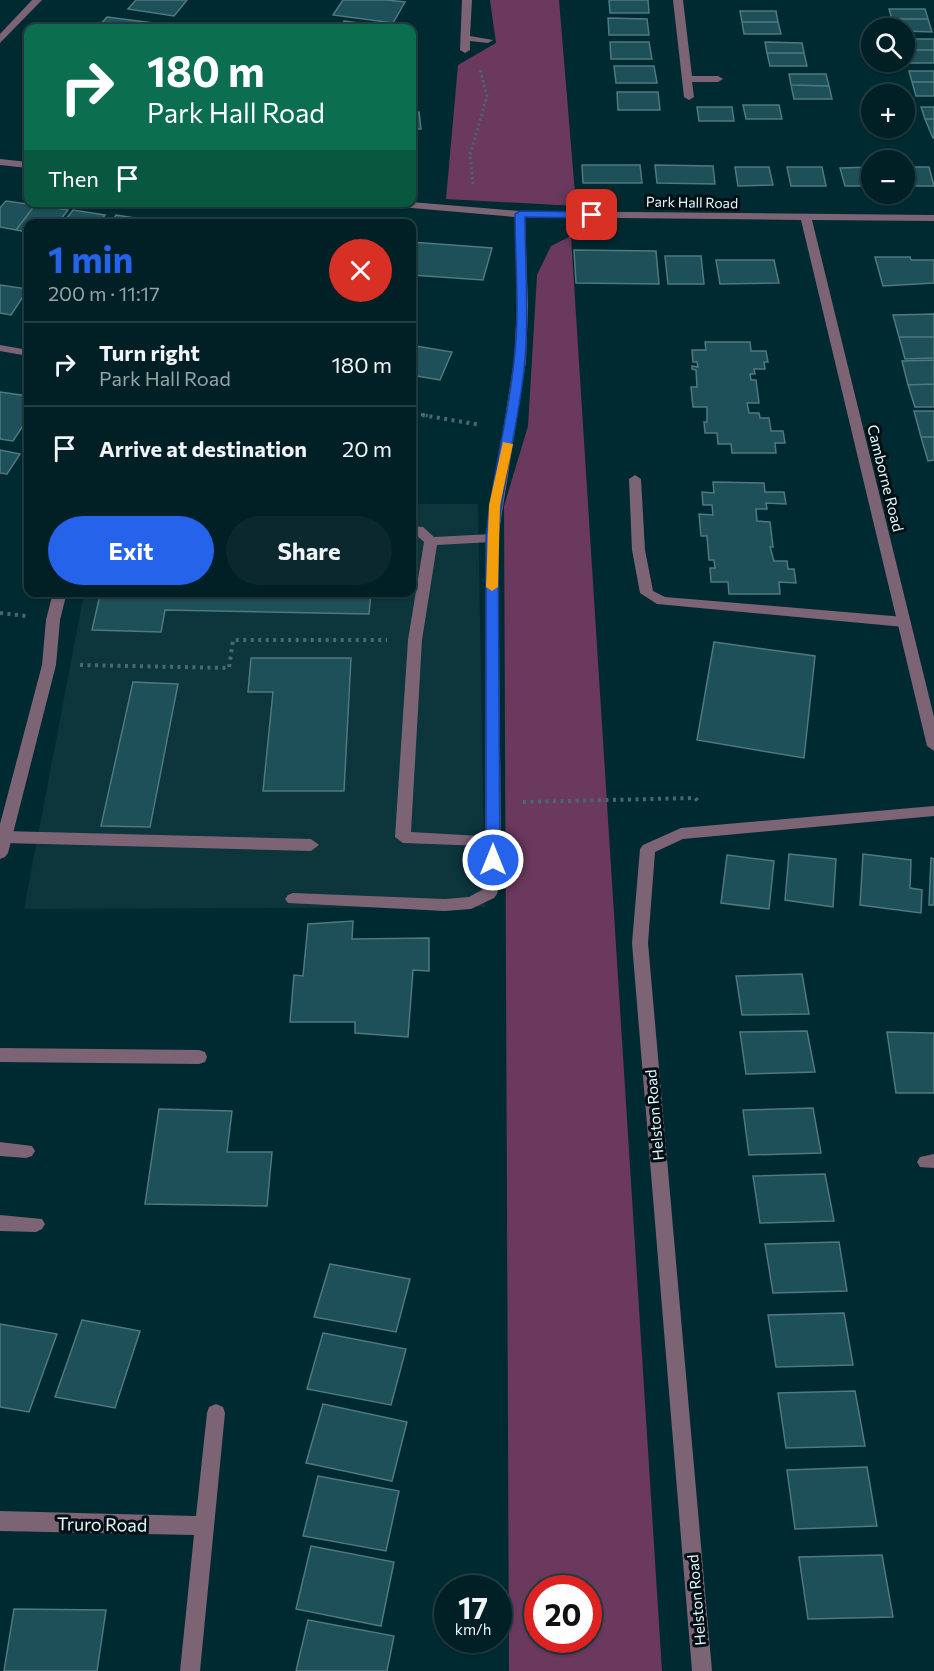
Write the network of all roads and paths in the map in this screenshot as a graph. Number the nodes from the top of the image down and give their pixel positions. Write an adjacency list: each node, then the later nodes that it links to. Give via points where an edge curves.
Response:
1 (37, 0): 4 (street)
2 (466, 0): 6 (street)
3 (678, 0): 7 (street)
4 (0, 40)
5 (488, 40): 6 (street)
6 (465, 44): 13 (path, via 475,49 488,96 470,155)
7 (686, 79): 8 (street); 9 (street)
8 (718, 79)
9 (688, 97)
10 (0, 162): 11 (street)
11 (24, 165)
12 (416, 206): 13 (street, Park Hall Road)
13 (477, 211): 14 (street, Park Hall Road)
14 (520, 214): 16 (street, Park Hall Road); 20 (street, via 520,359)
15 (934, 218): 16 (street, Park Hall Road)
16 (807, 219): 26 (street, Camborne Road)
17 (0, 348): 18 (street)
18 (24, 352)
19 (416, 414): 20 (path)
20 (510, 430): 23 (street)
21 (635, 479): 26 (street, via 644,582 647,592 662,602)
22 (416, 530): 24 (street)
23 (492, 538): 24 (street); 30 (street)
24 (431, 541): 27 (street)
25 (59, 597): 28 (street)
26 (904, 622): 29 (street, Camborne Road)
27 (415, 640): 28 (path, via 233,640 229,668); 33 (street, via 404,837)
28 (49, 665): 34 (street)
29 (934, 746)
30 (493, 802): 32 (path, via 695,798); 33 (street)
31 (934, 811): 32 (street, Helston Road)
32 (724, 831): 47 (street, Helston Road, via 681,834 648,849 640,943)
33 (493, 841): 36 (street, via 492,888 481,900 471,903)
34 (2, 845): 35 (street)
35 (311, 845)
36 (293, 899)
37 (0, 1055): 38 (street)
38 (199, 1057)
39 (0, 1149): 40 (street)
40 (26, 1151)
41 (0, 1223): 42 (street)
42 (36, 1224)
43 (216, 1413): 45 (street)
44 (0, 1521): 45 (street, Truro Road)
45 (204, 1526): 46 (street)
46 (190, 1671)
47 (702, 1671)

